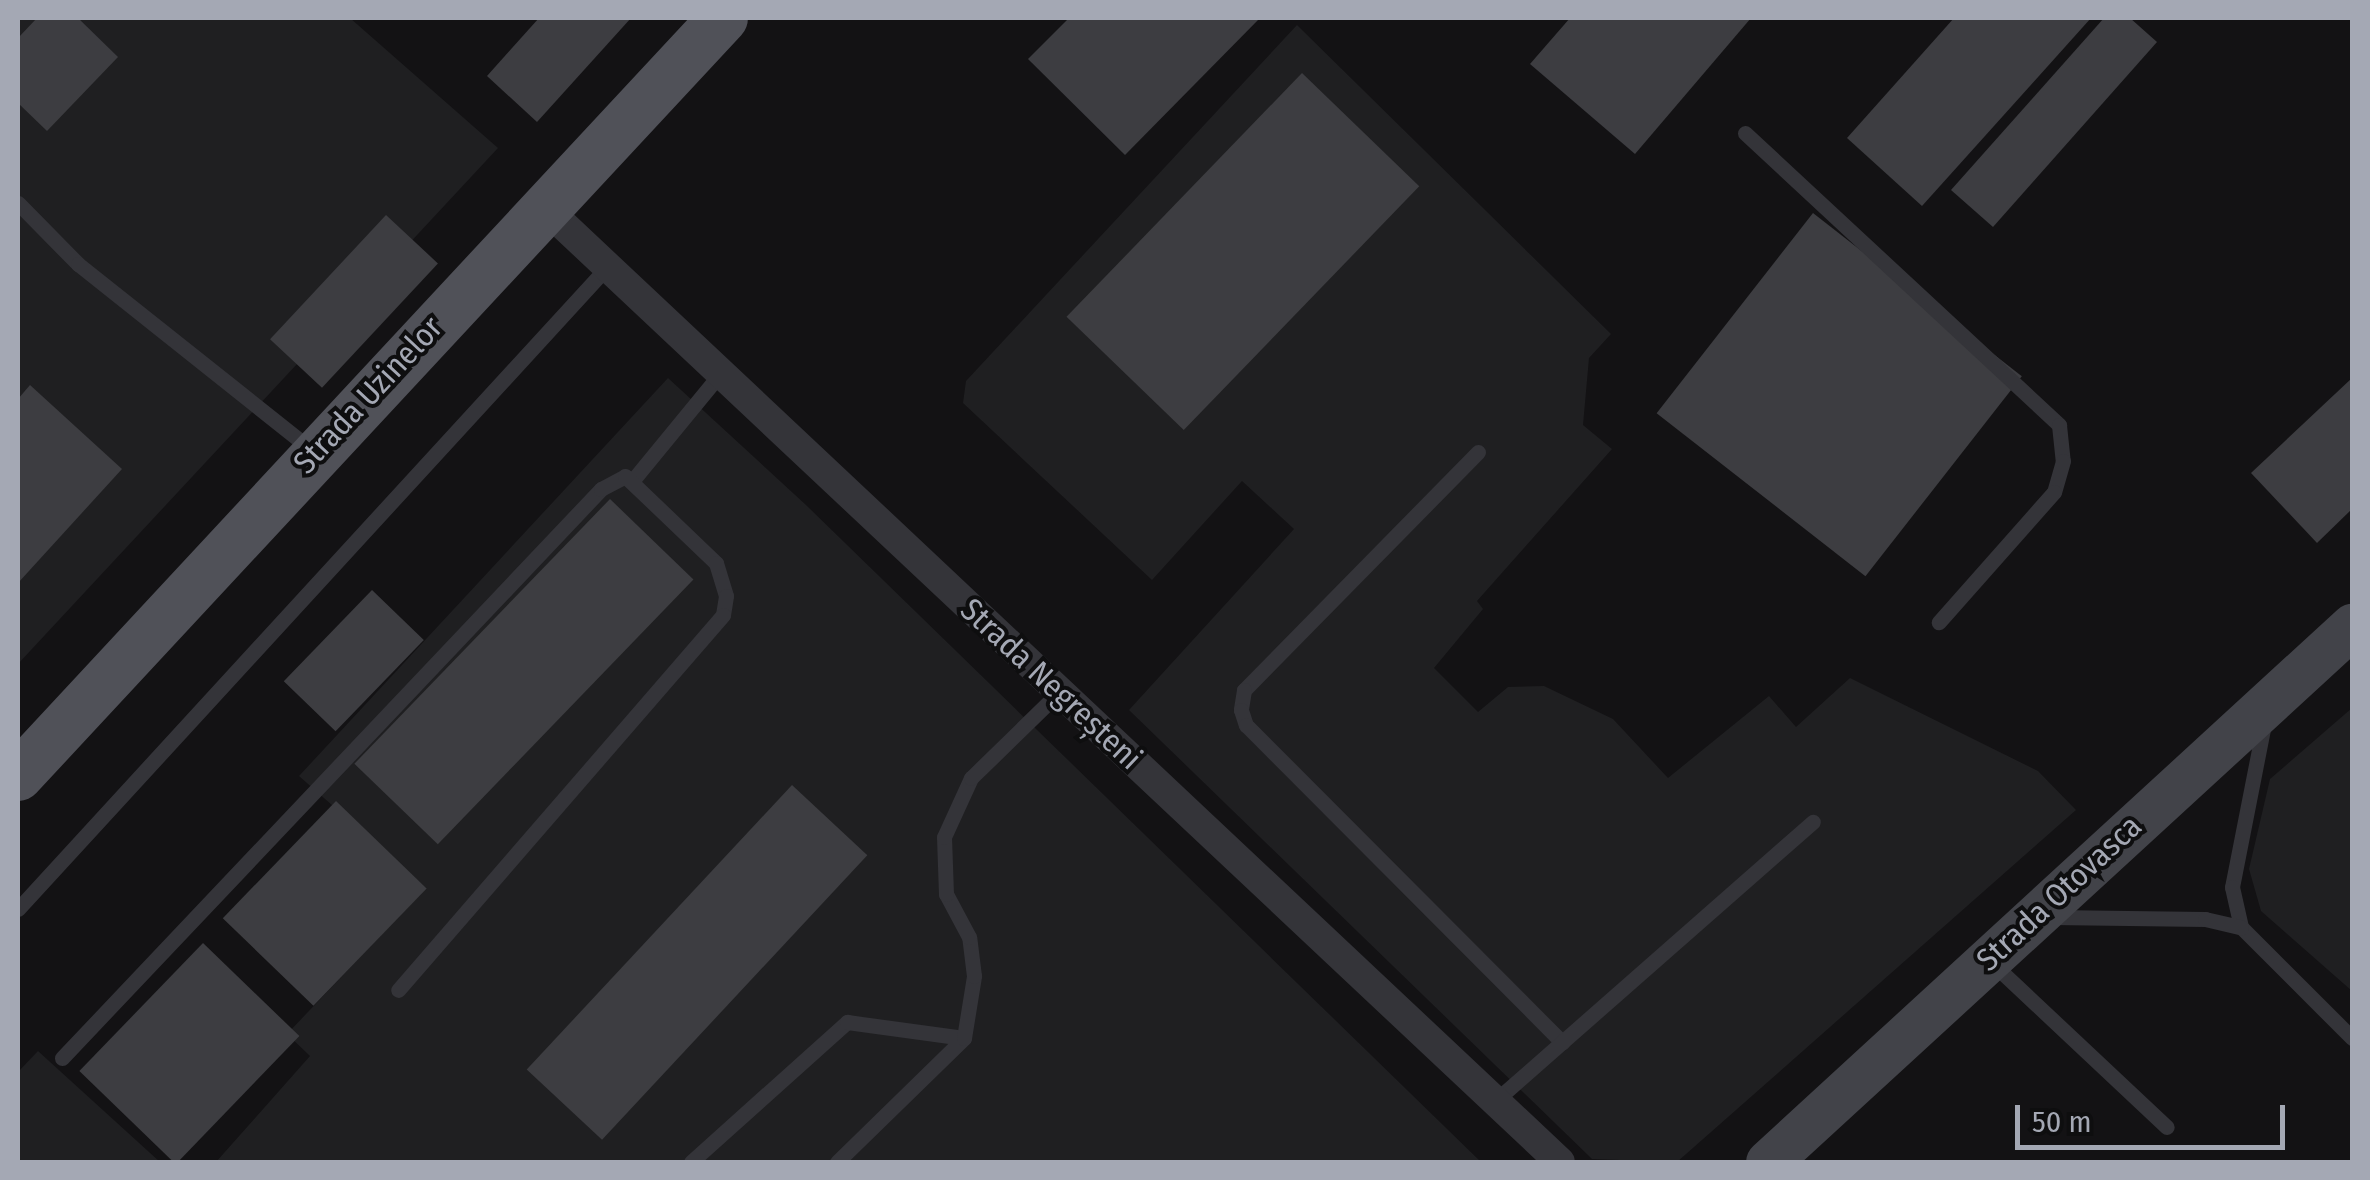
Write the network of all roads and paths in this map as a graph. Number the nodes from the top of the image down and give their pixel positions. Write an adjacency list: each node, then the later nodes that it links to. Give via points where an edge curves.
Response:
1 (723, 18): 4 (main road, Strada Uzinelor)
2 (1745, 132): 10 (lane, via 2060,425 2063,461 2054,492)
3 (18, 203): 8 (lane, via 78,264)
4 (542, 205): 5 (street, Strada Negreșteni); 8 (main road, Strada Uzinelor)
5 (608, 266): 6 (street, Strada Negreșteni); 16 (lane)
6 (721, 373): 9 (lane); 12 (street, Strada Negreșteni)
7 (1478, 452): 23 (lane, via 1244,690 1241,710 1246,725)
8 (315, 453): 14 (main road, Strada Uzinelor)
9 (632, 480): 20 (lane, via 716,563 726,596 722,615); 24 (lane, via 618,477 601,489)
10 (1939, 622)
11 (2352, 626): 13 (street, Strada Otovasca)
12 (1060, 691): 21 (lane, via 971,778 944,837 946,894 969,936 974,976); 25 (street, Strada Negreșteni)
13 (2269, 700): 17 (street, Strada Otovasca); 18 (lane, via 2232,887)
14 (18, 776)
15 (1814, 822): 23 (lane)
16 (18, 909)
17 (2034, 917): 18 (lane, via 2206,919); 19 (street, Strada Otovasca)
18 (2241, 926): 22 (lane)
19 (1988, 959): 26 (lane); 30 (street, Strada Otovasca)
20 (398, 990)
21 (964, 1038): 27 (lane, via 847,1022); 28 (lane)
22 (2352, 1038)
23 (1562, 1042): 25 (lane)
24 (62, 1058)
25 (1495, 1101): 29 (street, Strada Negreșteni)
26 (2167, 1127)
27 (690, 1162)
28 (838, 1162)
29 (1560, 1162)
30 (1768, 1162)

